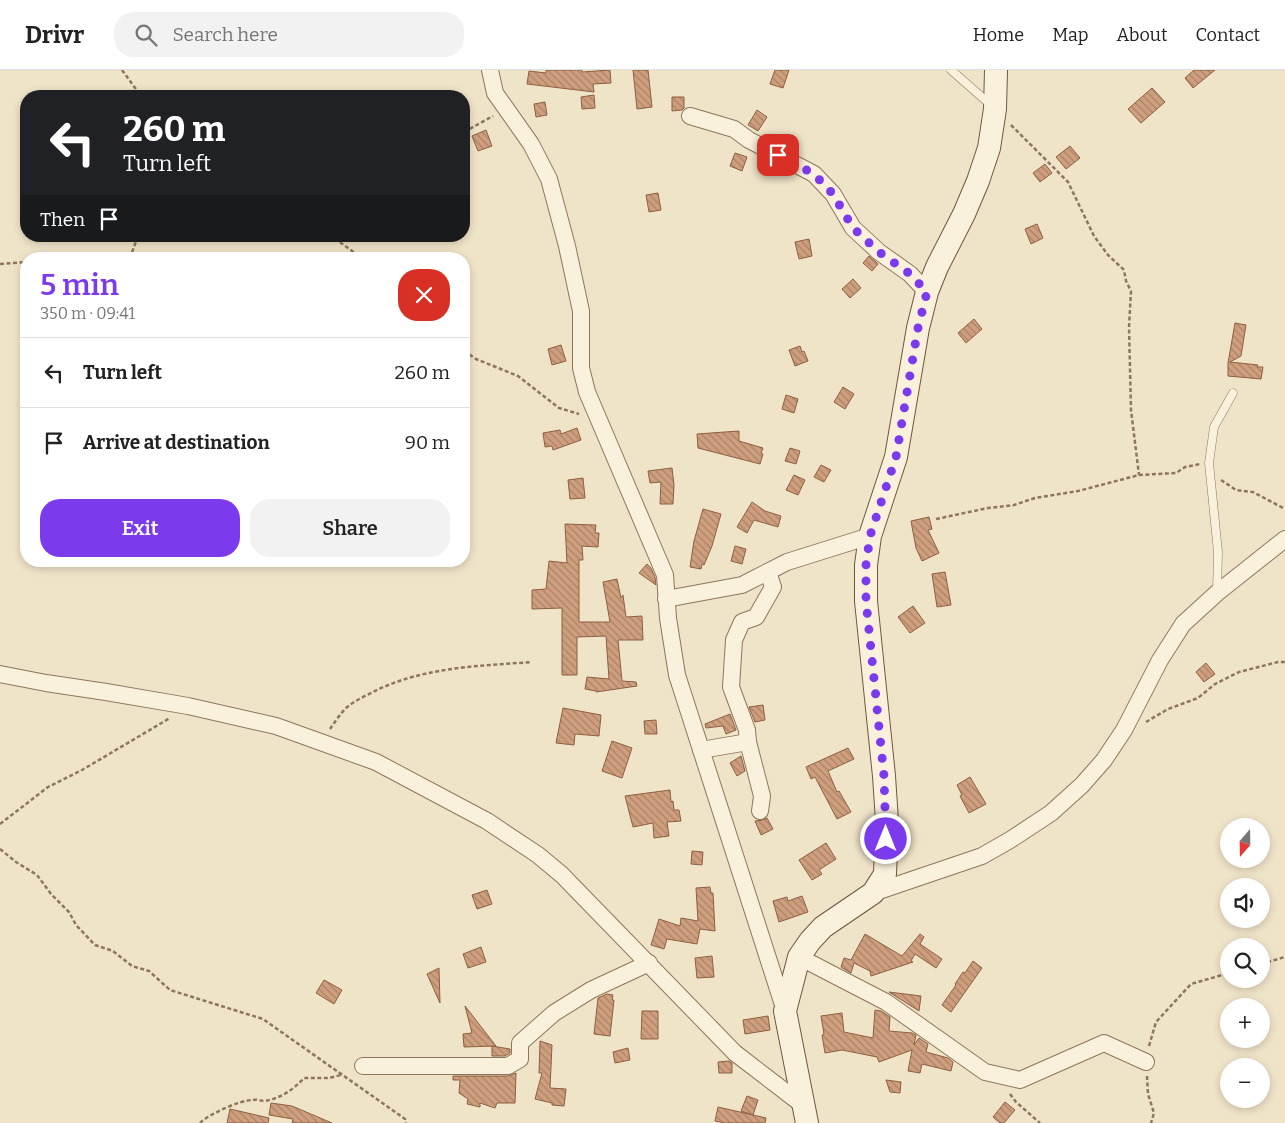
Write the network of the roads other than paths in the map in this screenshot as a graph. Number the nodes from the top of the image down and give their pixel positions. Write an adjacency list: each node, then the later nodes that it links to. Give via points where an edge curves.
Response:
1 (490, 70): 12 (street, via 495,93 531,144 549,179 582,311 581,368 587,392 665,575)
2 (951, 70): 4 (lane)
3 (996, 70): 4 (street)
4 (995, 109): 6 (street, via 989,148 978,181)
5 (690, 116): 6 (street, via 734,129 814,174 833,194 853,228)
6 (927, 292): 8 (street, via 896,457)
7 (1233, 393): 11 (lane, via 1214,427 1209,463 1218,552)
8 (870, 536): 10 (street, via 787,562); 17 (street, via 866,601 887,821 885,874)
9 (1285, 539): 11 (street)
10 (768, 572): 12 (street, via 742,585); 14 (street, via 773,587 756,617 742,622 734,640 731,687 747,730)
11 (1217, 593): 17 (street, via 1183,624 1104,760 1051,813 982,856)
12 (666, 600): 15 (street, via 677,674)
13 (0, 674): 19 (street, via 188,706 276,726 376,762 487,820 538,855)
14 (748, 742): 15 (street); 16 (street, via 762,796)
15 (702, 750): 20 (street)
16 (760, 811)
17 (873, 893): 18 (street, via 823,927)
18 (799, 957): 20 (street); 21 (street, via 886,1002 985,1072 1020,1080 1104,1043)
19 (649, 963): 22 (street, via 591,990 554,1013 520,1043 520,1058 508,1066); 23 (street, via 736,1053)
20 (785, 1011): 23 (street)
21 (1146, 1062)
22 (363, 1066)
23 (806, 1115)

